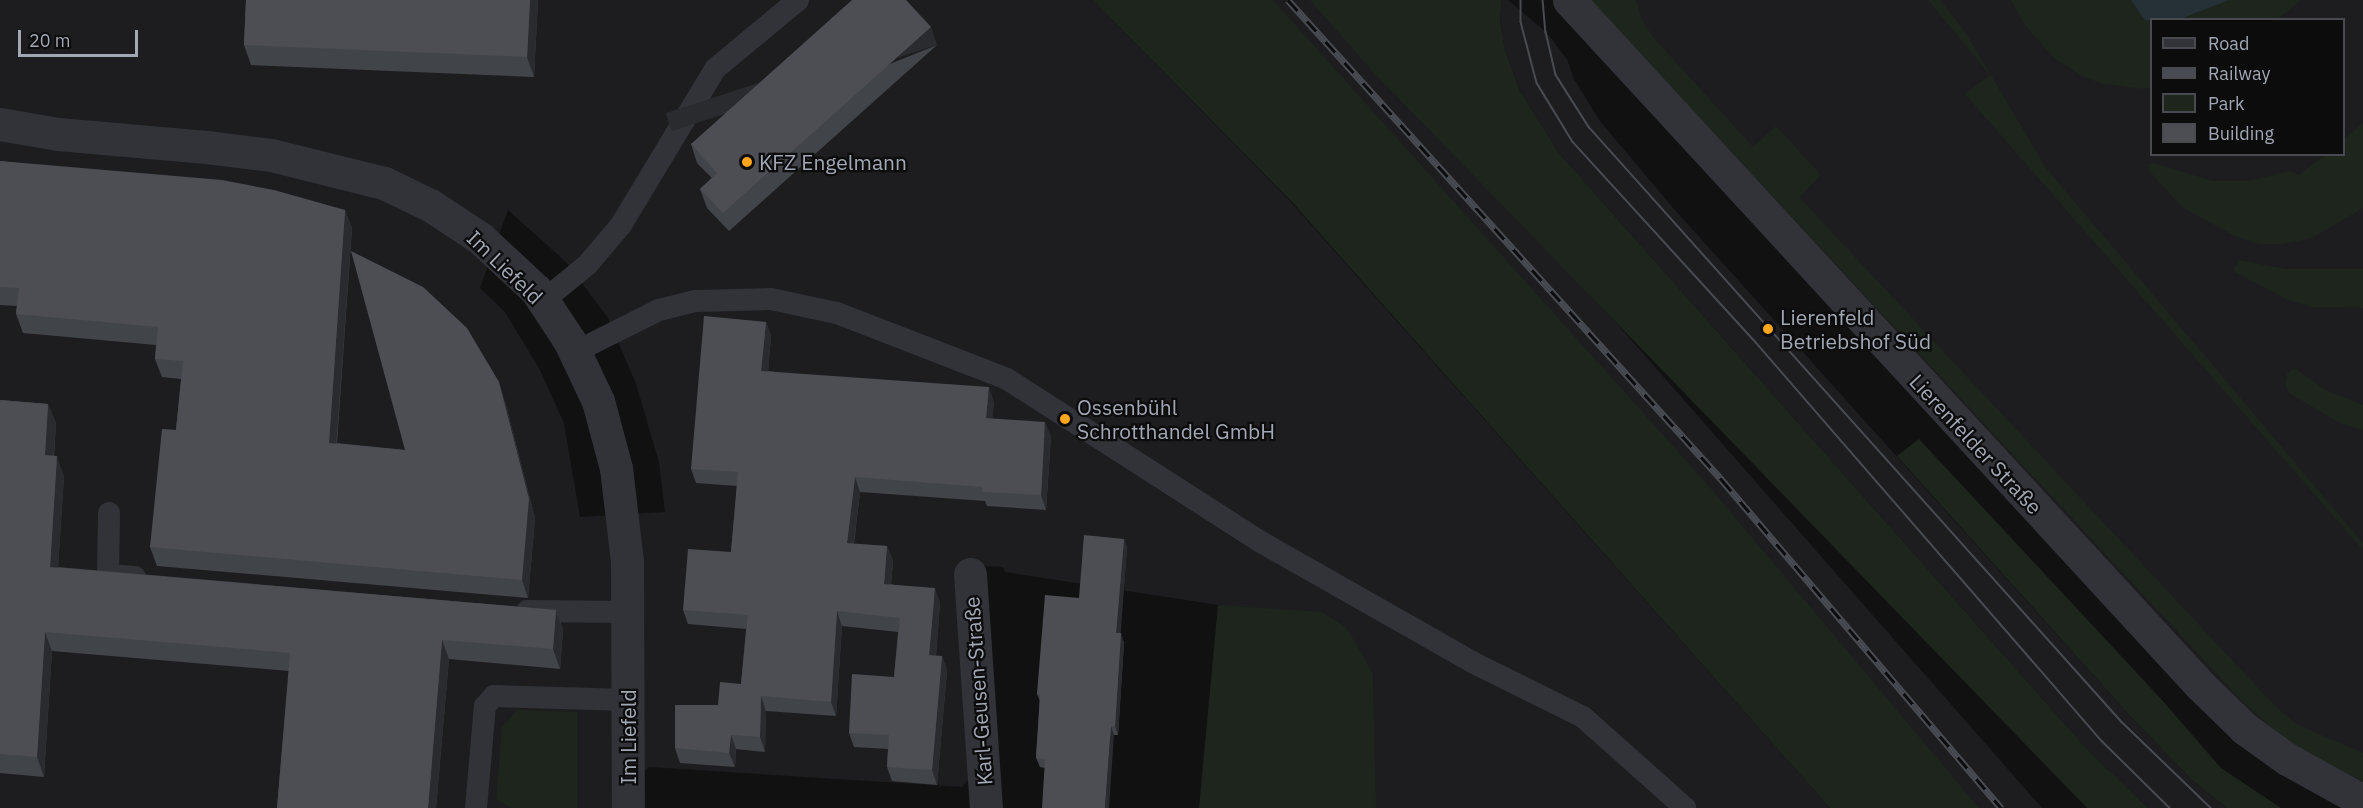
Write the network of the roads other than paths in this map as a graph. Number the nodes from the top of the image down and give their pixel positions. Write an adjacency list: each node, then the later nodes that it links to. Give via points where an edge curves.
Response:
1 (798, 0): 4 (lane, via 715,69 621,225 588,264)
2 (1569, 0): 12 (street, Lierenfelder Straße, via 2200,685 2244,728 2287,759)
3 (0, 124): 4 (street, Im Liefeld, via 58,134 271,155 384,183 430,205 480,238)
4 (543, 301): 5 (street, Im Liefeld)
5 (575, 352): 10 (street, Im Liefeld, via 598,400 616,468 627,562); 16 (lane, via 658,310 696,301 771,299 837,313 1007,379 1261,542 1474,663 1583,717)
6 (109, 513): 8 (lane, via 108,575)
7 (970, 574): 15 (street, Karl-Geusen-Straße)
8 (155, 579)
9 (506, 610): 10 (lane, via 553,614)
10 (627, 612): 11 (street, Im Liefeld)
11 (627, 699): 13 (lane, via 494,696 485,706); 14 (street, Im Liefeld)
12 (2363, 801)
13 (476, 808)
14 (628, 808)
15 (986, 808)
16 (1685, 808)

